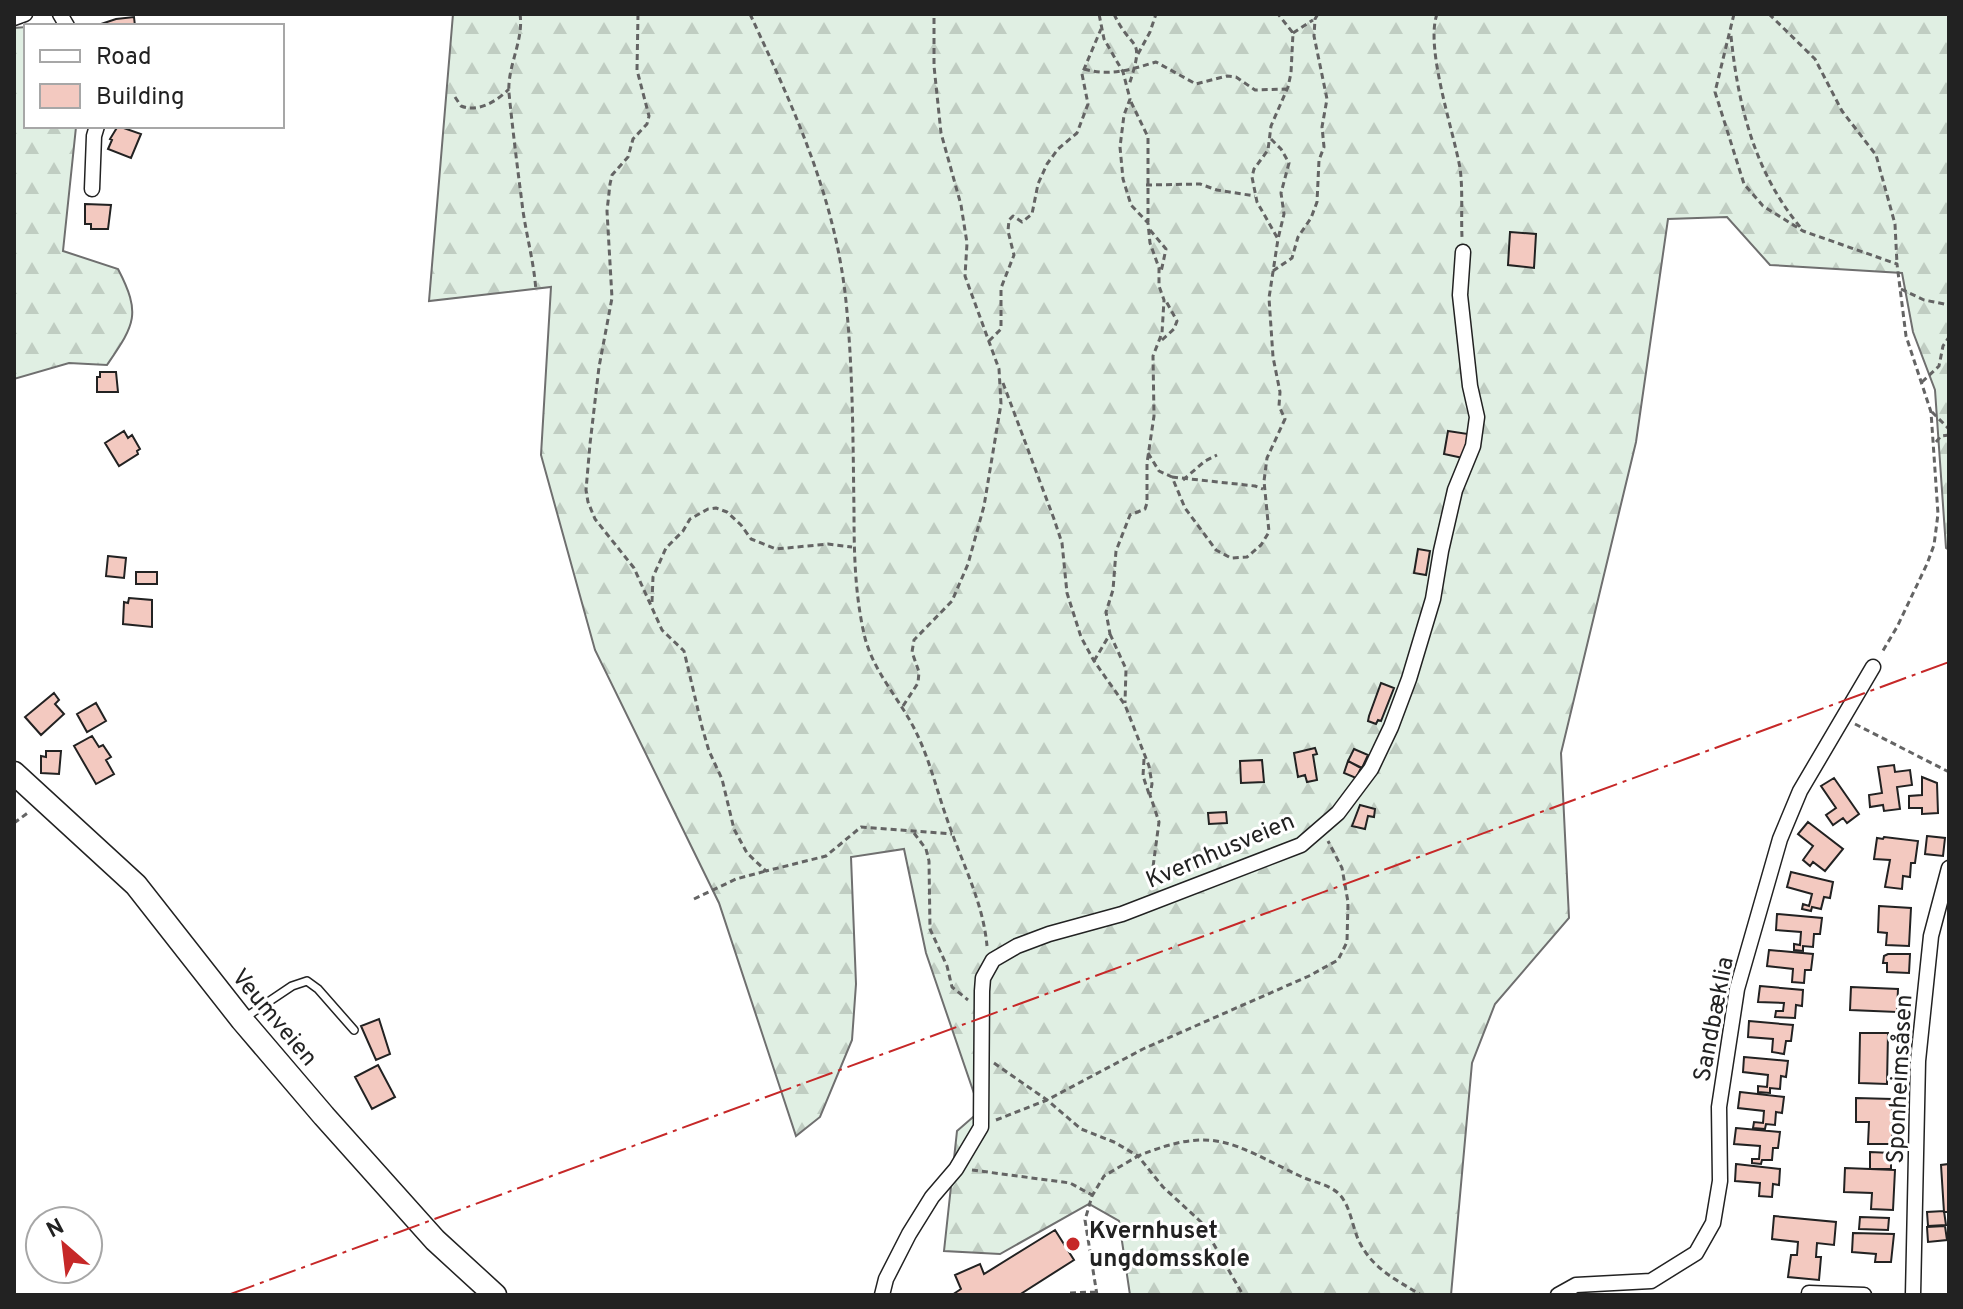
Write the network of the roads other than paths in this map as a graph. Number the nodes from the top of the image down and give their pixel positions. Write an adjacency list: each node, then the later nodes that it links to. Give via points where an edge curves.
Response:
1 (25, 14): 2 (street)
2 (14, 18)
3 (96, 128): 4 (street)
4 (92, 189)
5 (1463, 252): 13 (street, Kvernhusveien, via 1460,295 1477,417 1473,446 1455,490 1433,599 1391,727 1362,783 1301,845 1122,914 1028,941 987,967 981,1127 909,1234)
6 (1873, 667): 14 (street, Sandbæklia, via 1800,791 1780,839 1737,989 1719,1107 1720,1181 1713,1223 1696,1253 1651,1281 1576,1285)
7 (14, 773): 9 (main road, Veumveien, via 136,885)
8 (1949, 868): 16 (street, Sponheimsåsen, via 1931,936 1918,1061)
9 (242, 1020): 10 (lane, via 307,981); 12 (main road, Veumveien, via 435,1240)
10 (354, 1030)
11 (1809, 1293): 15 (street)
12 (495, 1295)
13 (882, 1295)
14 (1558, 1295)
15 (1864, 1295)
16 (1913, 1295)

